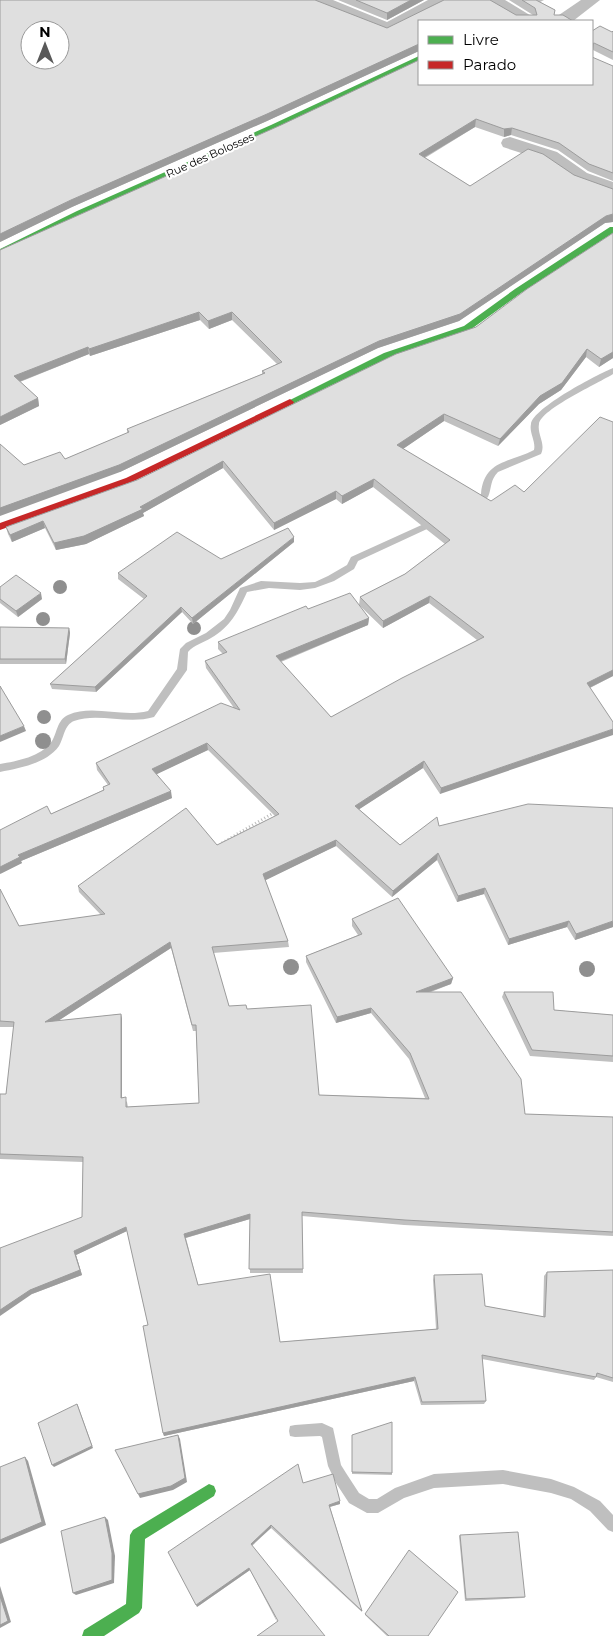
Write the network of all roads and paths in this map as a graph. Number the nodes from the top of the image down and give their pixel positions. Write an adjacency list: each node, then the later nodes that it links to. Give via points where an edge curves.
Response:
1 (318, 0): 2 (street, via 387,29)
2 (440, 0)
3 (493, 0): 5 (street)
4 (592, 0): 6 (street)
5 (519, 20)
6 (563, 20)
7 (418, 58): 11 (street, Rue des Bolosses)
8 (510, 143): 9 (street, via 550,156 580,177)
9 (613, 189)
10 (613, 229): 12 (street, via 467,328 387,355 129,480)
11 (0, 252)
12 (0, 527)
13 (278, 811): 14 (path)
14 (218, 846)
15 (209, 1491): 16 (street, via 138,1535 134,1608)
16 (90, 1636)

